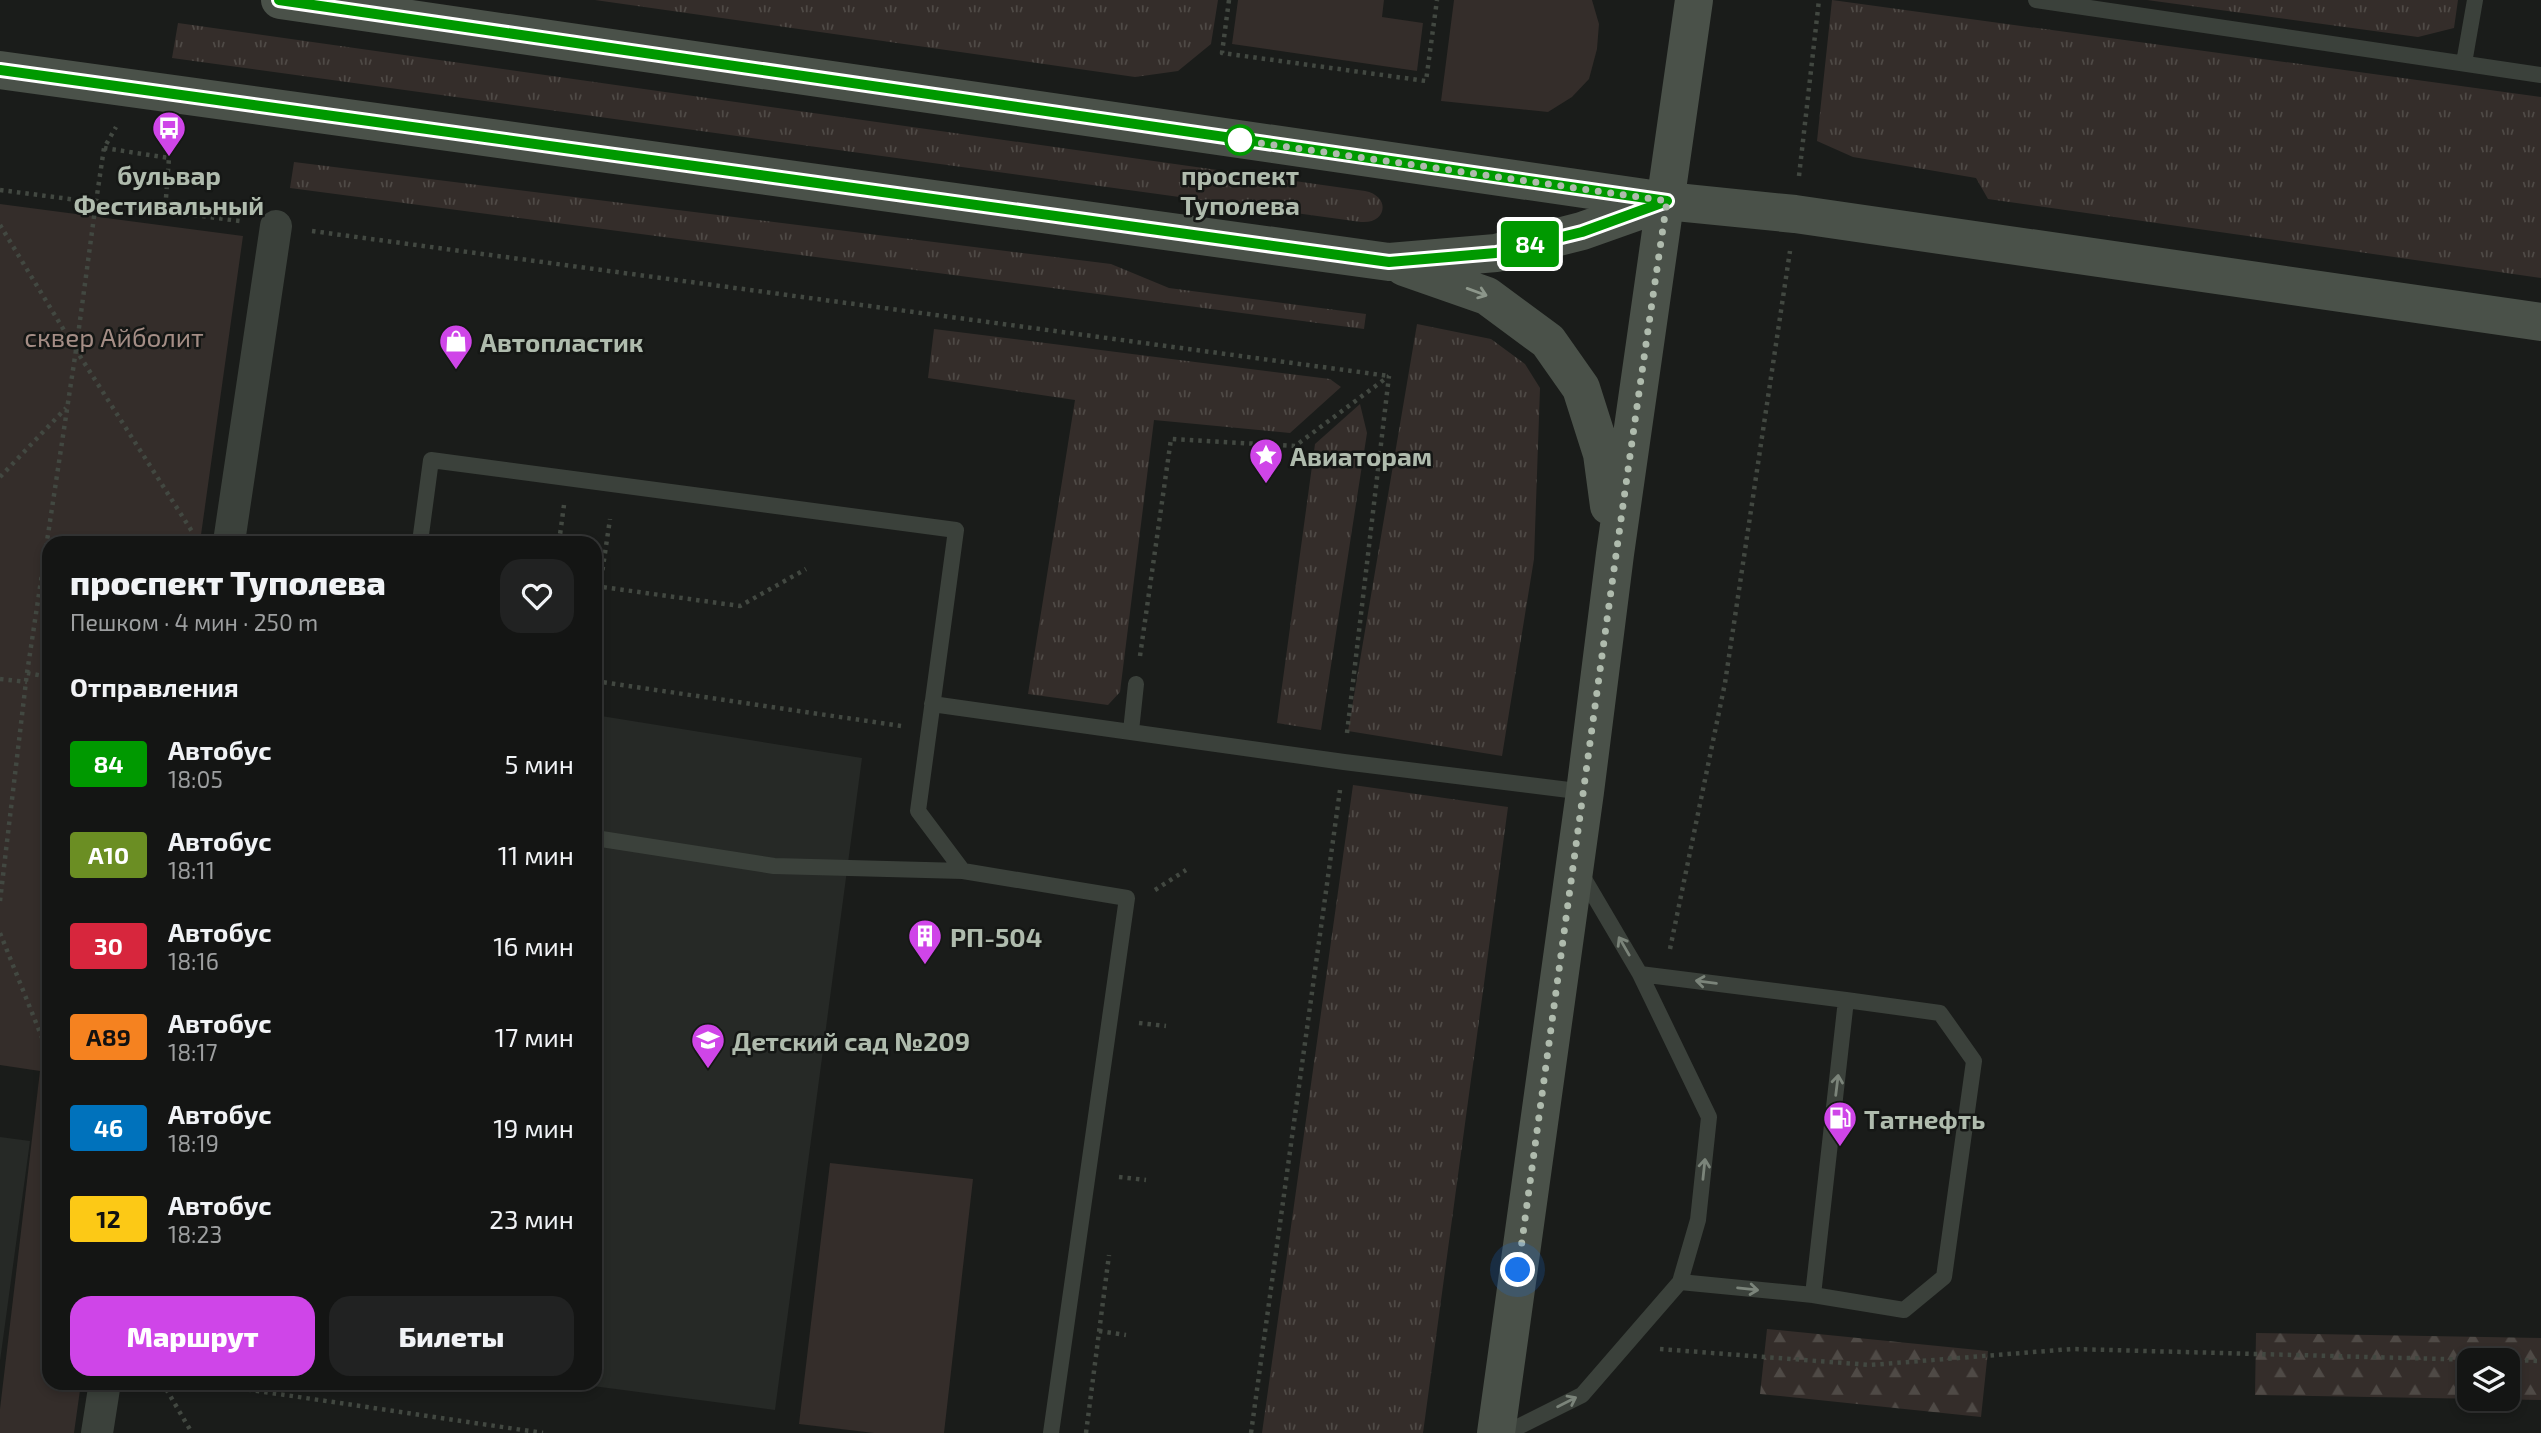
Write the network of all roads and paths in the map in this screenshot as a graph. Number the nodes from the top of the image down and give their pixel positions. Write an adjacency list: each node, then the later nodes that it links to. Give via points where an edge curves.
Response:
1 (280, 0): 14 (main road)
2 (1229, 0): 3 (path, via 1222,53 1426,81)
3 (1437, 0)
4 (1694, 0): 14 (main road)
5 (1819, 0): 17 (path)
6 (2036, 0): 8 (lane)
7 (2474, 0): 8 (lane)
8 (2464, 63): 10 (lane)
9 (0, 70): 20 (main road)
10 (2541, 75)
11 (120, 120): 12 (path)
12 (104, 148): 15 (path); 16 (path, via 169,158)
13 (0, 190): 15 (path)
14 (1667, 201): 17 (main road); 20 (main road, via 1582,232 1496,253); 33 (main road)
15 (96, 202): 16 (path); 22 (path)
16 (164, 211): 19 (path)
17 (1795, 214): 21 (main road); 58 (path, via 1725,682)
18 (0, 225): 22 (path)
19 (276, 226): 23 (path); 30 (street)
20 (1389, 262): 33 (main road, one-way to 33, via 1487,296 1548,341 1581,388 1590,415 1602,454)
21 (2541, 322)
22 (76, 350): 24 (path); 29 (path)
23 (1390, 376): 44 (path, via 1295,446 1171,439); 48 (path)
24 (66, 407): 25 (path); 28 (path)
25 (0, 477)
26 (565, 494): 32 (path)
27 (610, 519): 34 (path)
28 (48, 536)
29 (195, 536)
30 (230, 536)
31 (421, 536): 45 (lane, via 431,460 956,530)
32 (560, 536)
33 (1615, 554): 49 (main road)
34 (602, 564)
35 (806, 569): 37 (path, via 740,606)
36 (42, 579): 38 (path)
37 (602, 587)
38 (40, 593): 39 (path)
39 (27, 673): 40 (path); 42 (path)
40 (42, 676)
41 (0, 679): 42 (path)
42 (27, 682): 55 (path)
43 (602, 682): 46 (path)
44 (1136, 684): 47 (lane)
45 (932, 704): 46 (lane); 47 (lane)
46 (930, 730): 53 (lane, via 918,811)
47 (1131, 731): 48 (lane)
48 (1344, 762): 49 (lane); 80 (path)
49 (1585, 792): 51 (main road)
50 (602, 839): 53 (lane, via 774,866)
51 (1575, 863): 57 (lane, one-way to 51); 81 (main road)
52 (1186, 870): 54 (path)
53 (963, 871): 79 (lane, via 1127,898)
54 (1157, 890)
55 (0, 901)
56 (0, 933): 62 (path)
57 (1640, 974): 58 (lane); 65 (lane, one-way to 57, via 1699,1220 1709,1117)
58 (1664, 977): 59 (lane, one-way to 58)
59 (1846, 1000): 66 (lane, one-way to 59); 66 (lane, via 1940,1013 1973,1061 1944,1277 1904,1310)
60 (1139, 1023): 61 (path)
61 (1166, 1026)
62 (42, 1038)
63 (1119, 1177): 64 (path)
64 (1146, 1180)
65 (1680, 1282): 66 (lane, one-way to 66); 69 (lane)
66 (1813, 1295)
67 (1099, 1331): 68 (path)
68 (1126, 1335)
69 (1623, 1346): 70 (path, via 1870,1365 2072,1349); 82 (lane, one-way to 69, via 1582,1395)
70 (2457, 1359)
71 (2520, 1360): 72 (path)
72 (2541, 1361)
73 (104, 1390): 76 (street)
74 (167, 1390): 77 (path)
75 (251, 1390): 78 (path)
76 (97, 1433)
77 (192, 1433)
78 (543, 1433)
79 (1051, 1433)
80 (1251, 1433)
81 (1496, 1433)
82 (1506, 1433)

